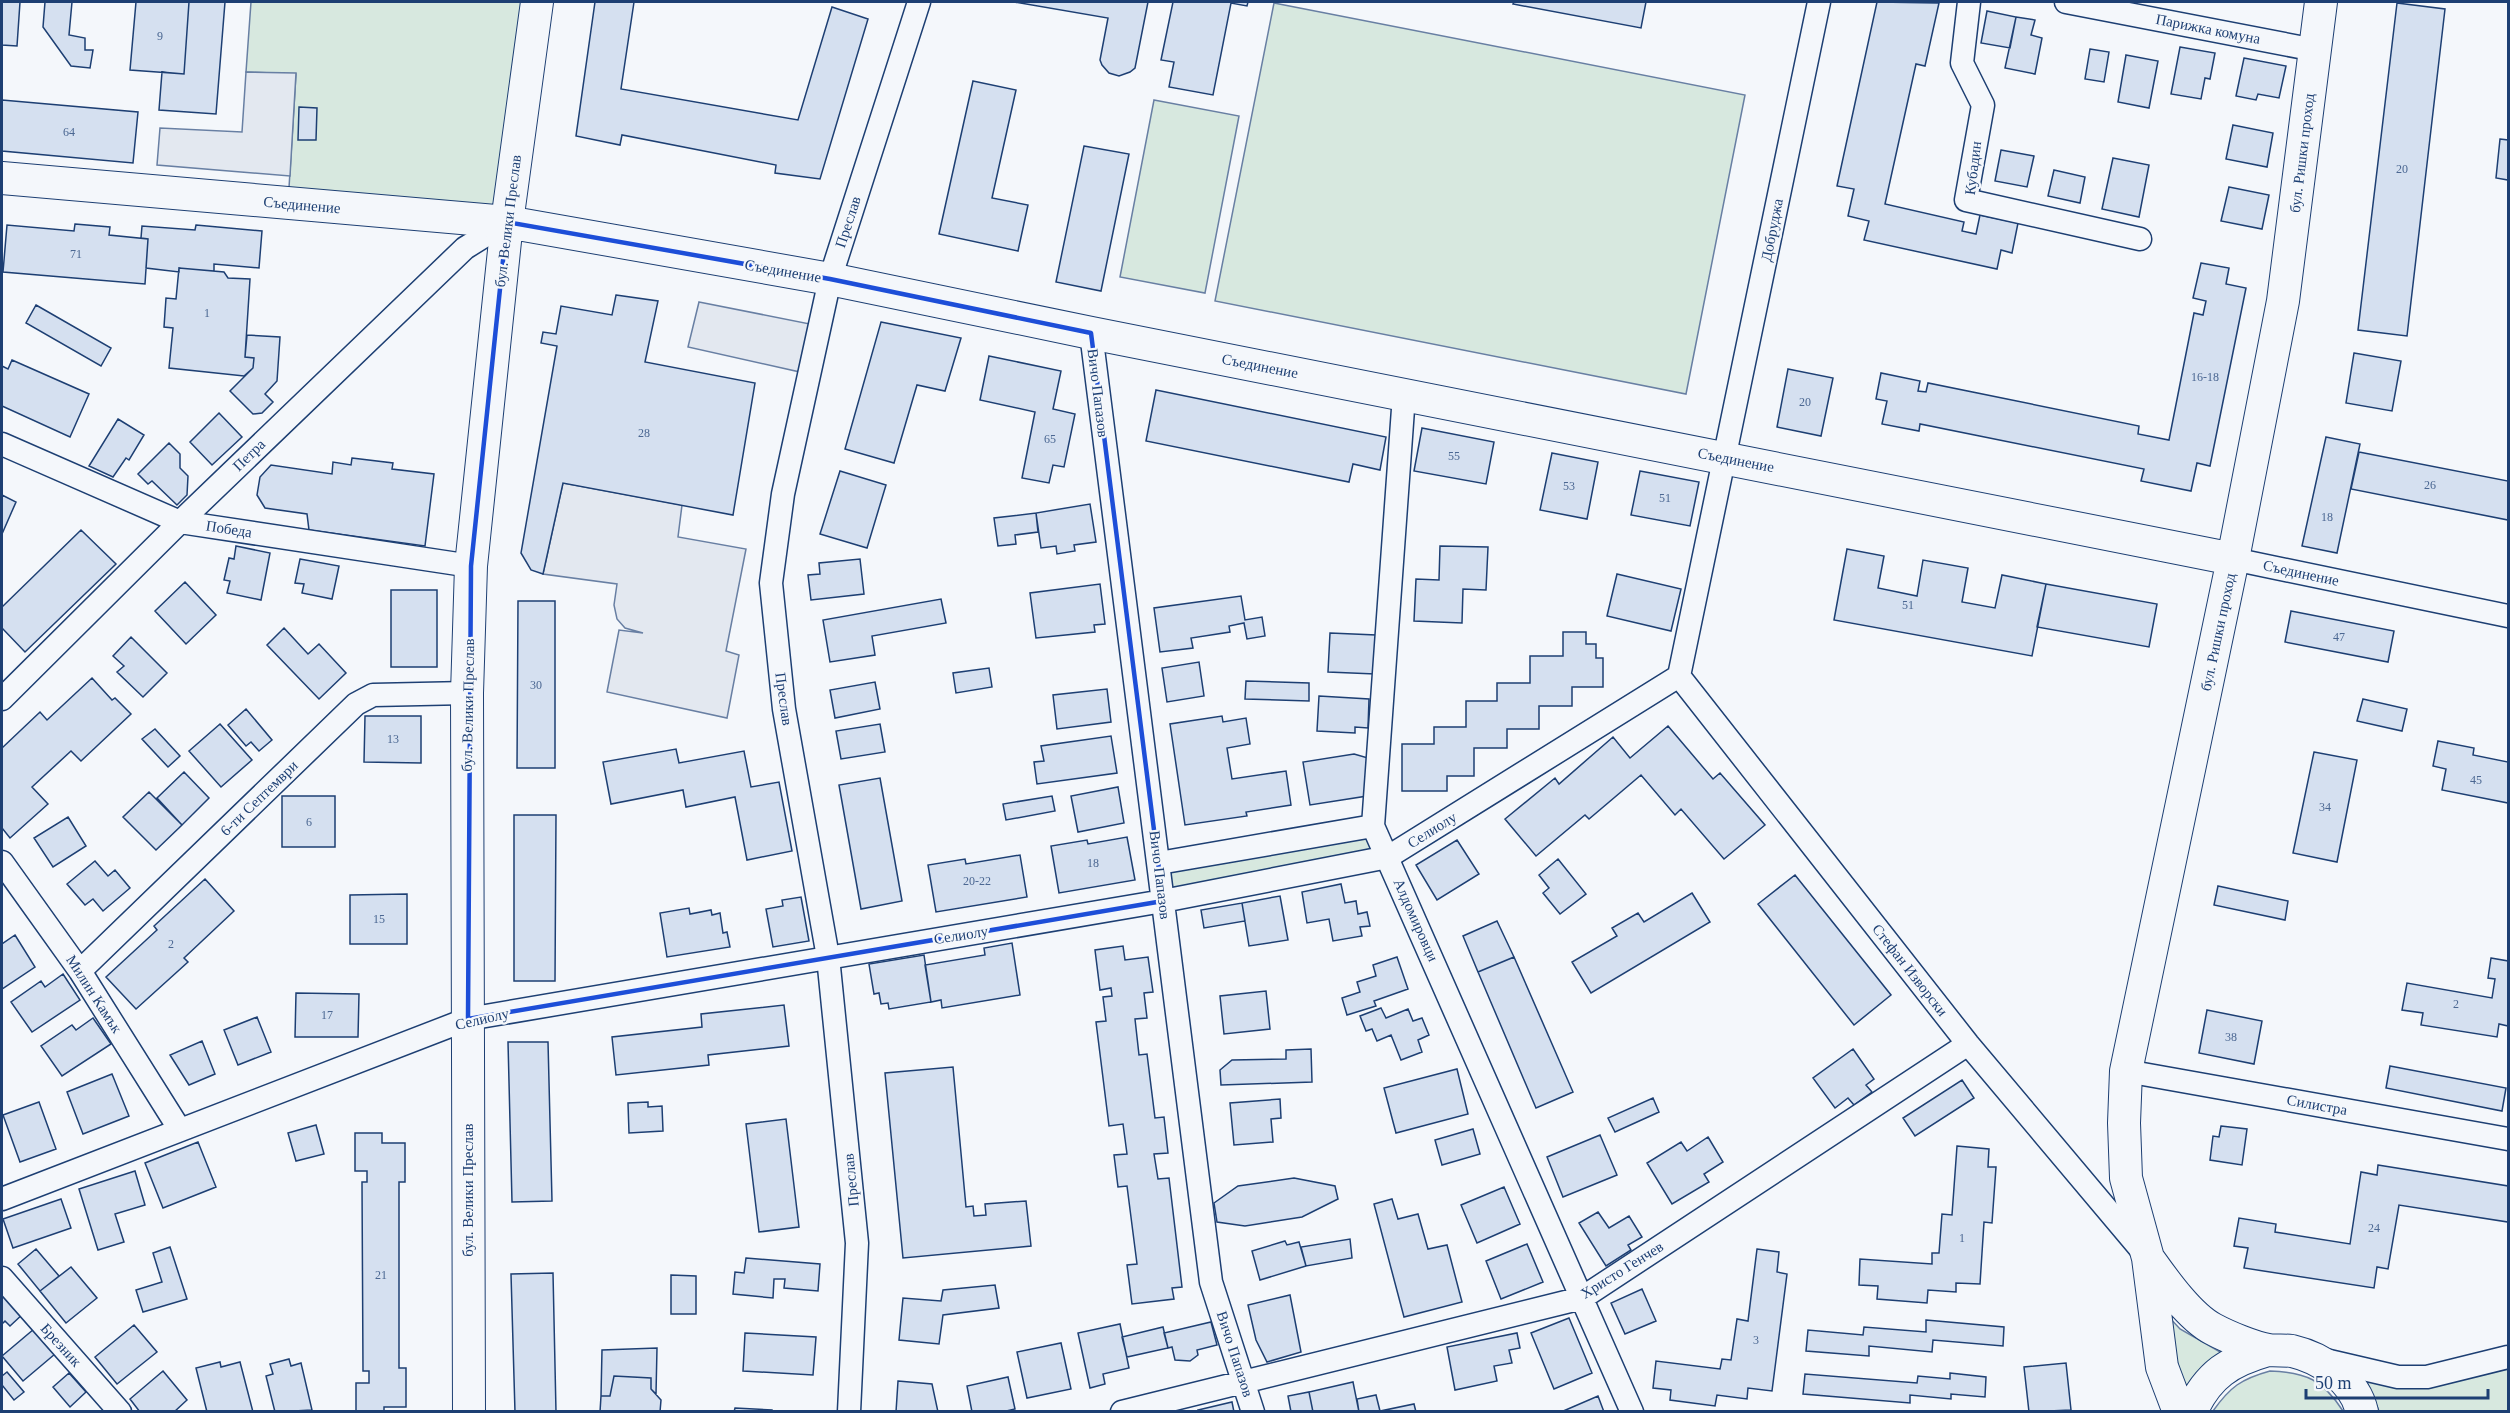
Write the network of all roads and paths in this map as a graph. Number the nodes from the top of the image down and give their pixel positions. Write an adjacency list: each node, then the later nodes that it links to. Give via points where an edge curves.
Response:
1 (537, 2): 9 (main road, бул. Велики Преслав)
2 (919, 2): 11 (street, Преслав)
3 (1819, 2): 15 (street, Добруджа)
4 (1969, 2): 10 (street, Кубадин, via 1962,63 1983,105 1966,200)
5 (2066, 2): 7 (street, Парижка комуна)
6 (2320, 2): 7 (main road, бул. Ришки проход)
7 (2315, 50): 17 (main road, бул. Ришки проход, via 2283,301)
8 (2, 178): 9 (main road, Съединение)
9 (507, 222): 11 (main road, Съединение); 16 (street, Петра, via 465,248); 18 (main road, бул. Велики Преслав)
10 (2140, 239)
11 (830, 279): 12 (main road, Съединение); 28 (street, Преслав, via 783,494 771,583 784,709)
12 (1091, 333): 13 (main road, Съединение); 26 (street, Вичо Папазов)
13 (1404, 395): 15 (main road, Съединение); 23 (street, Алдомировци)
14 (2, 444): 16 (street, Победа)
15 (1725, 458): 17 (main road, Съединение); 20 (street)
16 (180, 522): 18 (street, Победа); 22 (street, Петра)
17 (2233, 559): 19 (street, Съединение); 32 (main road, бул. Ришки проход)
18 (471, 566): 21 (main road, бул. Велики Преслав)
19 (2508, 616)
20 (1679, 676): 24 (street, Селиолу); 31 (street, Стефан Изворски)
21 (467, 693): 29 (street, 6-ти Септември, via 374,695 356,704); 30 (main road, бул. Велики Преслав)
22 (2, 699)
23 (1373, 826): 24 (street, Алдомировци); 26 (street)
24 (1388, 857): 27 (street, Селиолу); 38 (street, Алдомировци)
25 (2, 862): 29 (street, Милин Камък)
26 (1159, 863): 27 (street, Вичо Папазов)
27 (1163, 901): 28 (street, Селиолу); 42 (street, Вичо Папазов, via 1211,1282)
28 (828, 957): 30 (street, Селиолу); 45 (street, Преслав, via 857,1243)
29 (80, 971): 33 (street, Милин Камък)
30 (468, 1019): 33 (street, Селиолу); 44 (main road, бул. Велики Преслав)
31 (1968, 1044): 36 (street, Стефан Изворски); 38 (street, Христо Генчев)
32 (2126, 1071): 34 (street, Силистра); 36 (main road, бул. Ришки проход, via 2126,1178)
33 (180, 1130): 35 (street, Селиолу)
34 (2508, 1139)
35 (2, 1198)
36 (2148, 1258): 39 (main road, бул. Ришки проход, via 2175,1296 2211,1328); 49 (main road, бул. Ришки проход, via 2162,1367)
37 (2, 1278): 43 (street, Брезник)
38 (1582, 1298): 42 (street, Христо Генчев); 48 (street, Алдомировци)
39 (2268, 1350): 40 (main road, бул. Ришки проход, via 2289,1350); 50 (main road, via 2239,1358 2214,1376)
40 (2309, 1356): 41 (street, via 2398,1377 2427,1377); 51 (main road, бул. Ришки проход, via 2331,1368 2349,1385)
41 (2508, 1357)
42 (1245, 1383): 46 (street, Христо Генчев); 47 (street, Вичо Папазов)
43 (120, 1412)
44 (469, 1412)
45 (849, 1412)
46 (1122, 1412)
47 (1253, 1412)
48 (1632, 1412)
49 (2179, 1412)
50 (2191, 1412)
51 (2362, 1412)

